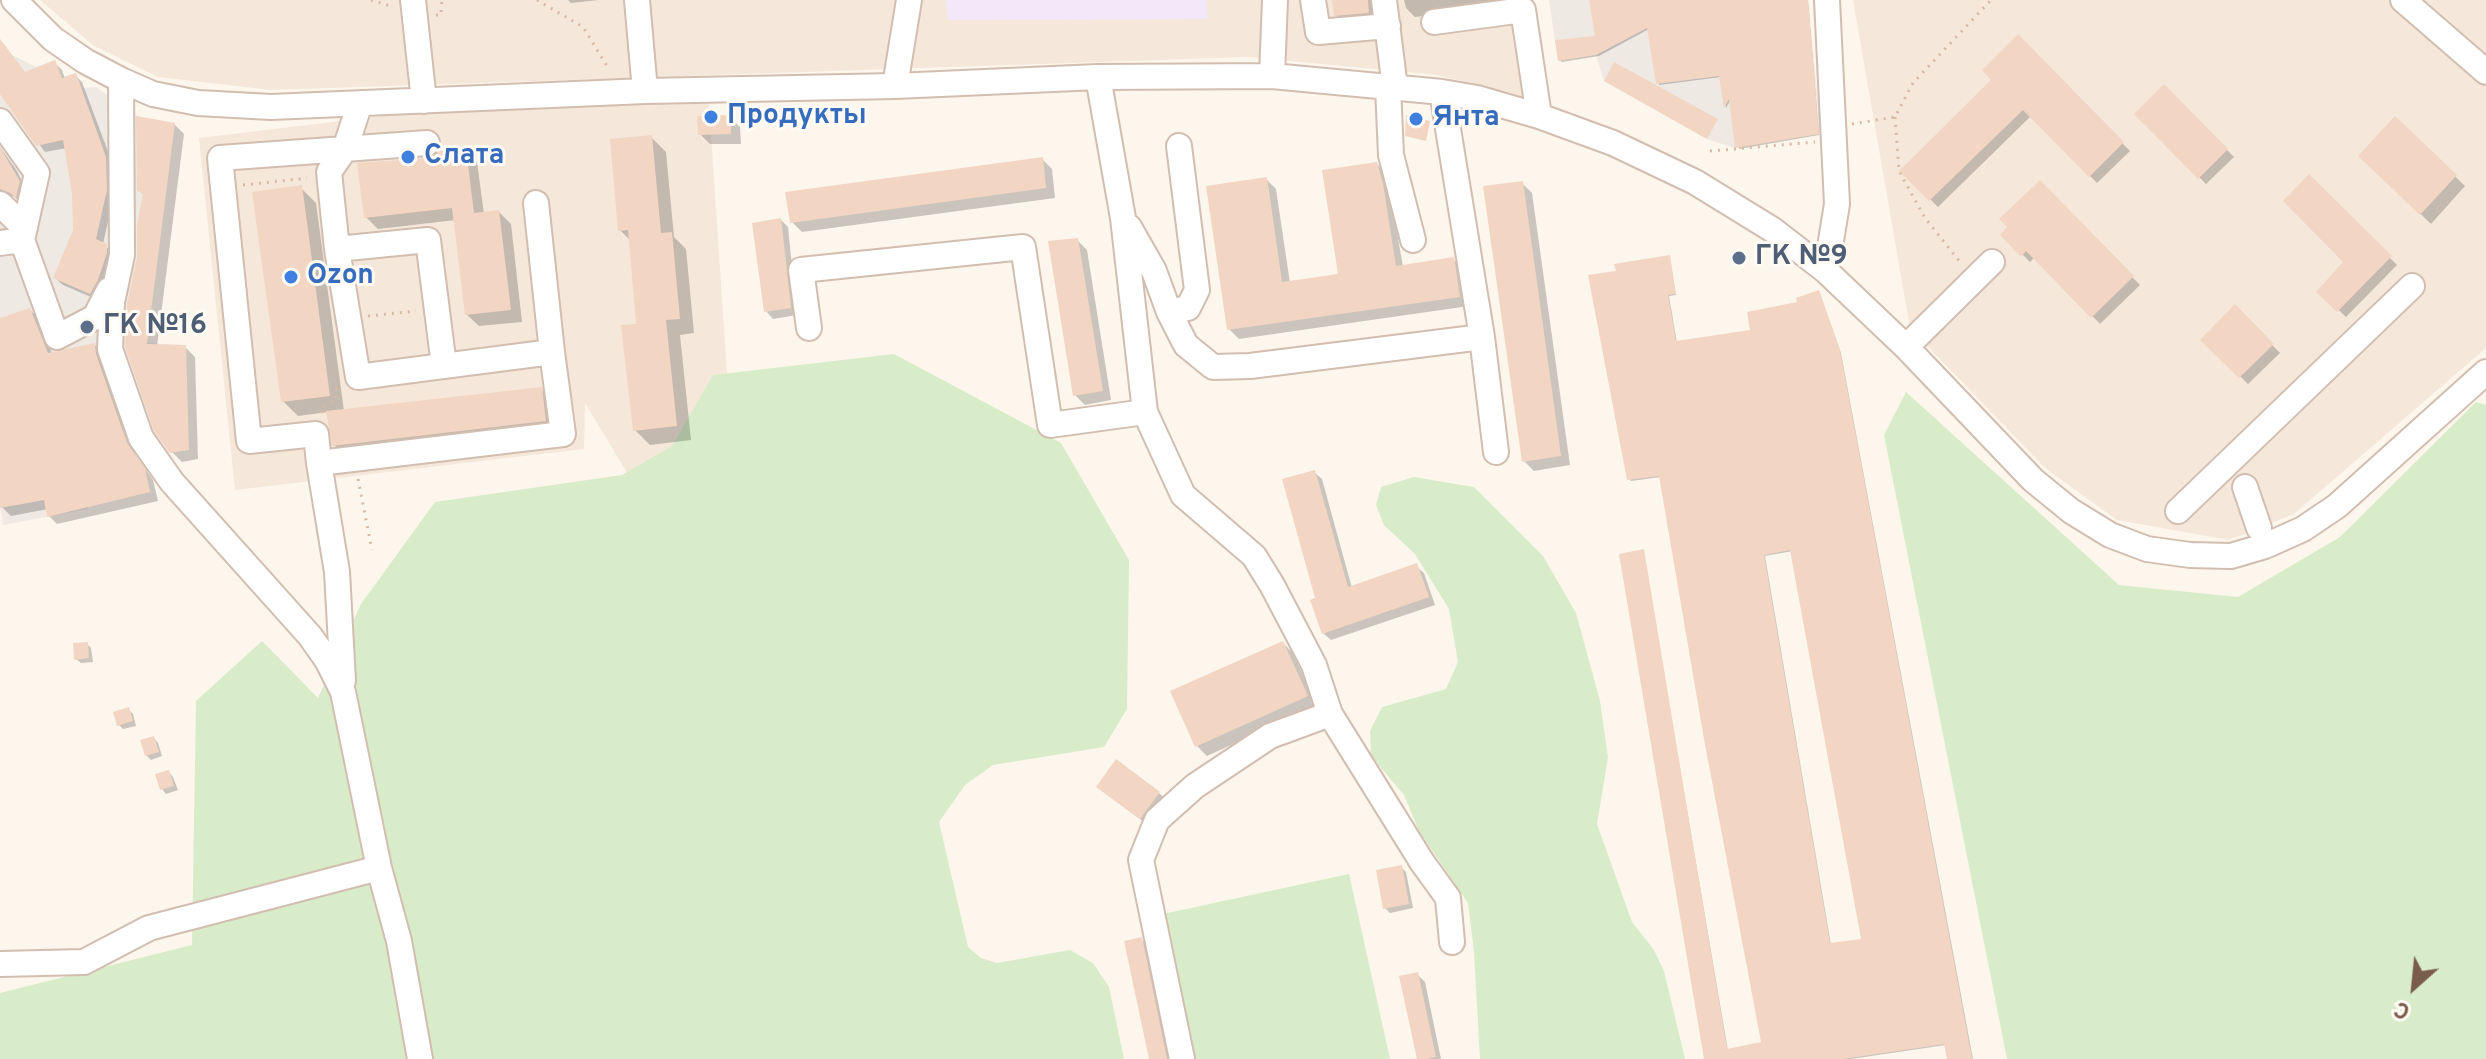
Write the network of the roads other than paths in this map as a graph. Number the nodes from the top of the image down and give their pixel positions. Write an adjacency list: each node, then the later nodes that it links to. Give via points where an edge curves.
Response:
1 (14, 0): 16 (street, via 53,39)
2 (413, 0): 21 (street)
3 (637, 0): 19 (street)
4 (909, 0): 17 (street)
5 (1275, 0): 14 (street)
6 (1313, 0): 12 (street, via 1318,32)
7 (1384, 0): 12 (street)
8 (1827, 0): 35 (street, via 1840,133 1837,204)
9 (2403, 0): 13 (street)
10 (1525, 5): 11 (street); 23 (street)
11 (1434, 22)
12 (1388, 26): 18 (street)
13 (2486, 72)
14 (1272, 76): 15 (street); 18 (street)
15 (1098, 77): 17 (street); 30 (street)
16 (121, 80): 22 (street, via 153,94 198,103); 36 (street, via 123,212)
17 (895, 86): 19 (street)
18 (1391, 87): 20 (street); 32 (street, via 1391,155)
19 (645, 91): 21 (street)
20 (1442, 92): 23 (street); 40 (street)
21 (424, 101): 22 (street)
22 (360, 103): 27 (street)
23 (1539, 116): 35 (street, via 1695,182 1773,230)
24 (0, 121): 31 (street, via 37,173)
25 (427, 143): 27 (street)
26 (1179, 146): 38 (street, via 1197,290 1188,308)
27 (345, 149): 33 (street, via 329,172); 47 (street, via 220,158 249,441 316,434)
28 (536, 203): 42 (street)
29 (0, 204): 31 (street)
30 (1123, 218): 38 (street, via 1154,271); 45 (street)
31 (16, 237): 36 (street, via 57,337 95,317)
32 (1413, 240)
33 (337, 249): 43 (street, via 358,377); 43 (street, via 428,240)
34 (1992, 262): 41 (street)
35 (1826, 271): 41 (street)
36 (118, 274): 51 (street, via 110,349 141,438 172,482 310,636)
37 (2412, 286): 49 (street)
38 (1169, 312): 40 (street, via 1186,345 1213,367)
39 (809, 328): 45 (street, via 801,270 1023,247 1050,425)
40 (1482, 337): 46 (street)
41 (1906, 347): 44 (street, via 2033,480 2071,511 2110,535 2147,549 2190,555 2231,556 2303,529 2337,506)
42 (552, 352): 43 (street); 47 (street, via 563,434)
43 (444, 366)
44 (2486, 372)
45 (1145, 412): 52 (street, via 1183,495 1254,556 1266,575 1314,665)
46 (1496, 452)
47 (319, 463): 51 (street, via 337,572)
48 (2245, 487): 50 (street)
49 (2178, 511)
50 (2259, 528)
51 (343, 692): 53 (street)
52 (1330, 714): 54 (street, via 1448,898); 57 (street, via 1270,736 1195,786 1157,820 1141,860)
53 (379, 868): 55 (street, via 149,928 84,962); 56 (street, via 399,941)
54 (1452, 942)
55 (0, 964)
56 (420, 1059)
57 (1182, 1059)

